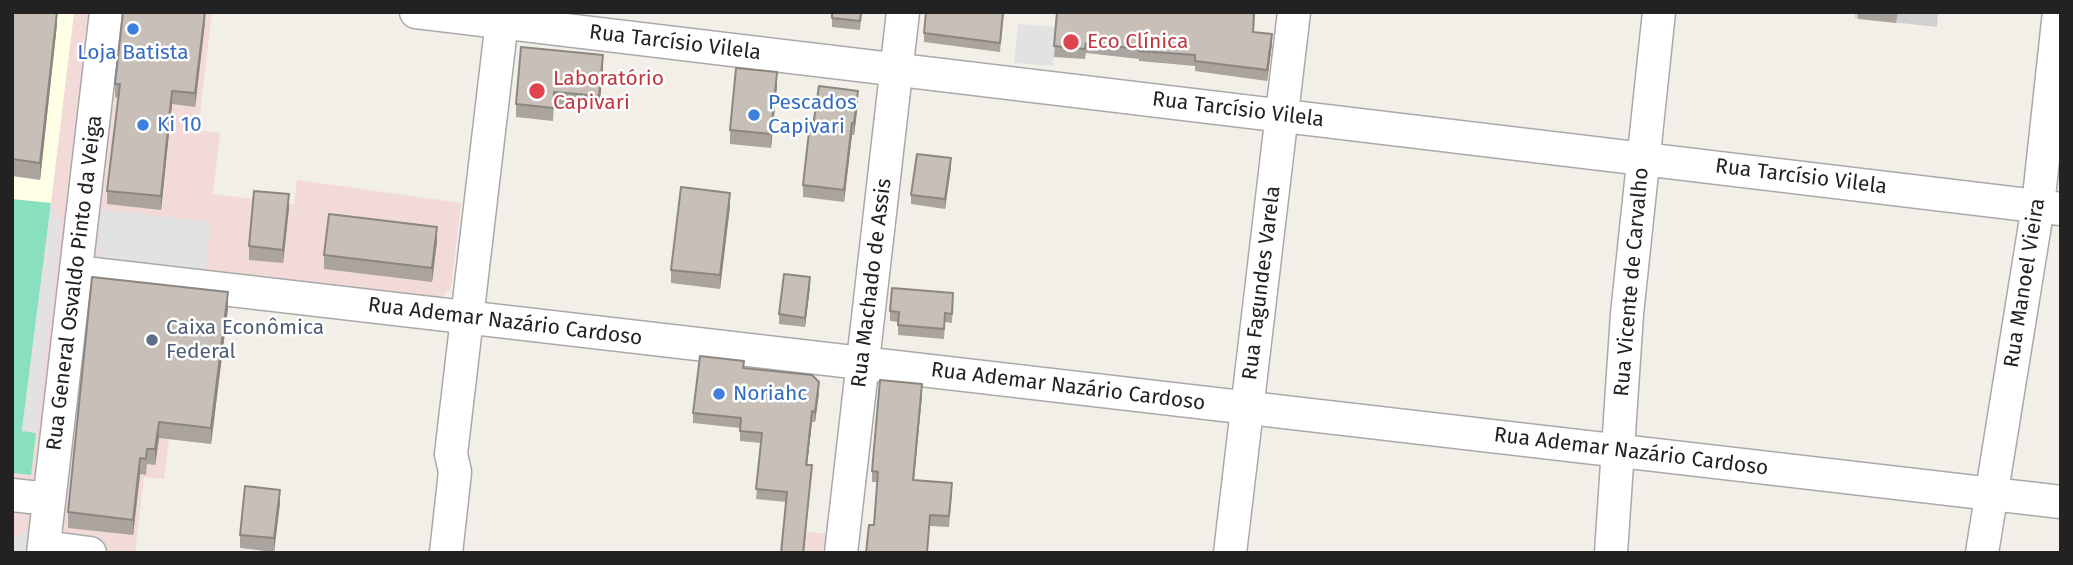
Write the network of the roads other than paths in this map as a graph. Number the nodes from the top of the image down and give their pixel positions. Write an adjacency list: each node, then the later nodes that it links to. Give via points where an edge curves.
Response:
1 (106, 12): 12 (street, Rua General Osvaldo Pinto da Veiga)
2 (416, 12): 7 (street, Rua Tarcísio Vilela)
3 (903, 12): 8 (street, Rua Machado de Assis)
4 (1294, 12): 9 (street, Rua Fagundes Varela)
5 (1659, 12): 10 (street, Rua Vicente de Carvalho)
6 (2059, 12): 11 (street, Rua Manoel Vieira)
7 (503, 17): 8 (street, Rua Tarcísio Vilela); 13 (street)
8 (897, 69): 9 (street, Rua Tarcísio Vilela); 14 (street, Rua Machado de Assis)
9 (1282, 116): 10 (street, Rua Tarcísio Vilela); 15 (street, Rua Fagundes Varela)
10 (1642, 158): 11 (street, Rua Tarcísio Vilela); 16 (street, Rua Vicente de Carvalho)
11 (2049, 207): 17 (street, Rua Manoel Vieira)
12 (76, 272): 13 (street, Rua Ademar Nazário Cardoso); 19 (street, Rua General Osvaldo Pinto da Veiga)
13 (467, 317): 14 (street, Rua Ademar Nazário Cardoso); 23 (street, via 451,454 454,472)
14 (863, 363): 15 (street, Rua Ademar Nazário Cardoso); 24 (street, Rua Machado de Assis)
15 (1247, 408): 16 (street, Rua Ademar Nazário Cardoso); 25 (street, Rua Fagundes Varela)
16 (1618, 450): 17 (street, Rua Ademar Nazário Cardoso); 26 (street, Rua Vicente de Carvalho)
17 (1991, 494): 20 (street, Rua Ademar Nazário Cardoso); 27 (street, Rua Manoel Vieira)
18 (12, 495): 19 (street)
19 (50, 499): 21 (street, Rua General Osvaldo Pinto da Veiga)
20 (2061, 502)
21 (43, 550): 22 (street)
22 (90, 553)
23 (446, 553)
24 (841, 553)
25 (1230, 553)
26 (1611, 553)
27 (1982, 553)

